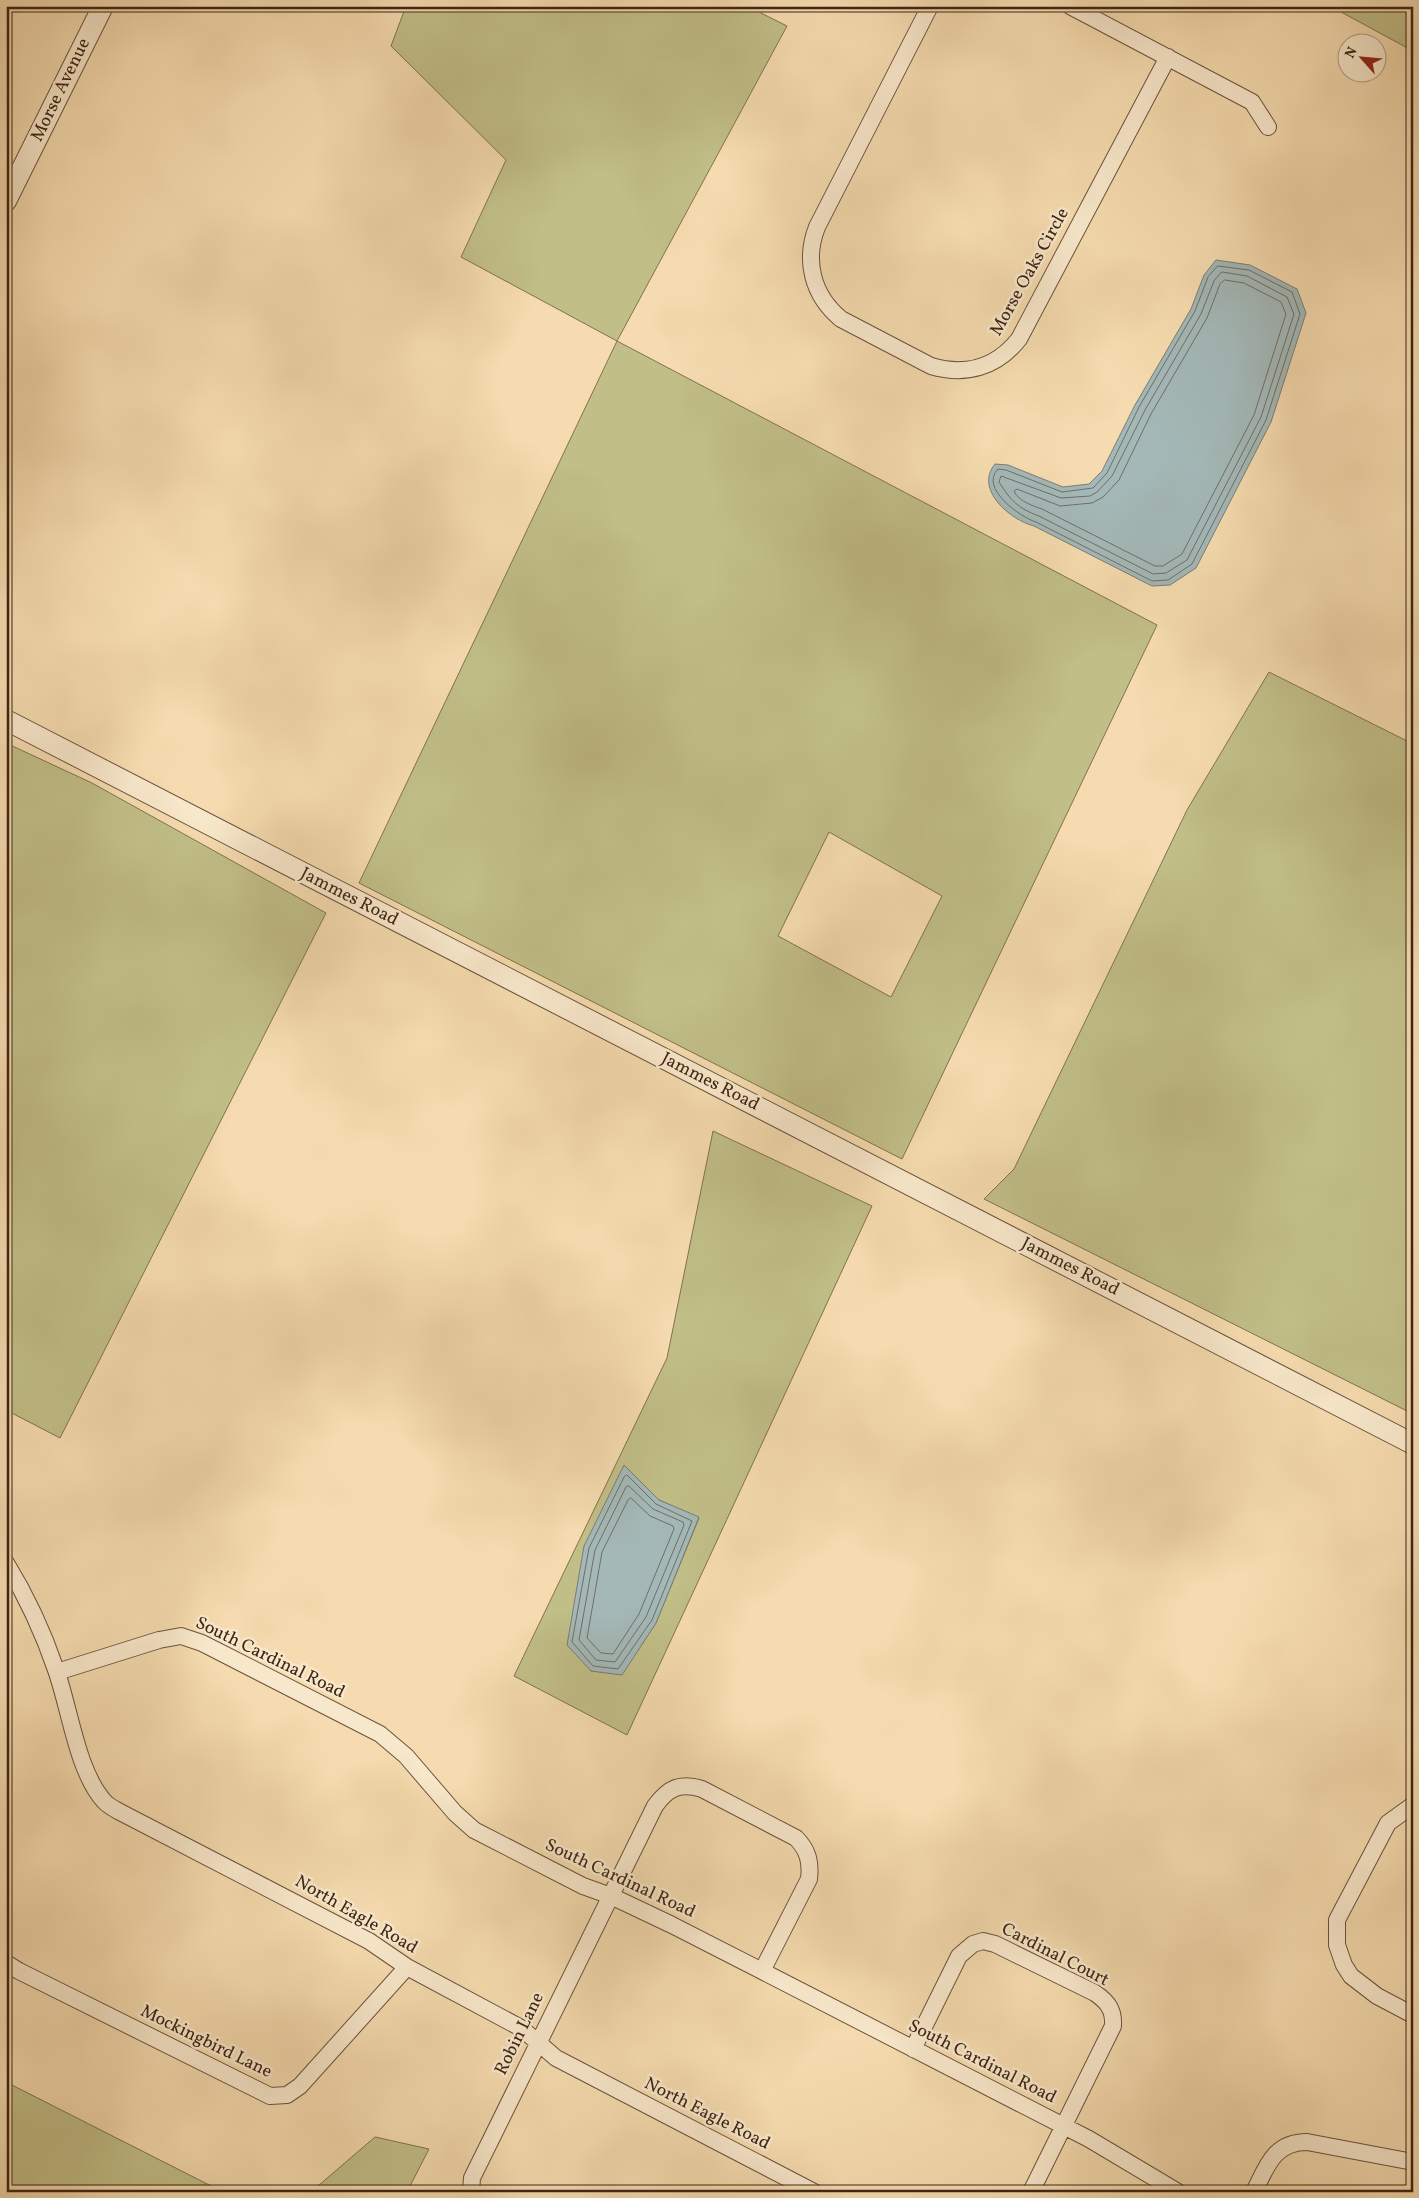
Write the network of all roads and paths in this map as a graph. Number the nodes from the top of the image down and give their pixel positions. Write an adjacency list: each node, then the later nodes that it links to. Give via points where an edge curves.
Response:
1 (102, 6): 6 (street, Morse Avenue)
2 (930, 6): 4 (street, Morse Oaks Circle, via 817,226 812,240 810,266 818,292 840,319 942,369 963,371 990,365 1019,340)
3 (1070, 6): 4 (street)
4 (1168, 57): 5 (street, via 1252,102)
5 (1268, 127)
6 (6, 200)
7 (6, 720): 8 (street, Jammes Road)
8 (1413, 1444)
9 (6, 1563): 10 (street, North Eagle Road, via 39,1622)
10 (57, 1672): 12 (street, South Cardinal Road, via 159,1640 182,1636 202,1643 380,1734 406,1756 474,1830 583,1886); 14 (street, North Eagle Road, via 87,1773 106,1803 369,1941)
11 (1413, 1805): 16 (street, via 1388,1823 1337,1920 1338,1945 1352,1976 1377,1996)
12 (611, 1896): 15 (street, South Cardinal Road); 15 (street, Robin Lane, via 664,1794 690,1786 702,1789 796,1838 809,1856 809,1879); 17 (street, Robin Lane)
13 (6, 1963): 14 (street, Mockingbird Lane, via 270,2096 287,2095 300,2086)
14 (407, 1967): 17 (street, North Eagle Road, via 521,2028)
15 (762, 1970): 18 (street, South Cardinal Road)
16 (1413, 2015)
17 (538, 2042): 21 (street, Robin Lane, via 472,2178); 22 (street, North Eagle Road, via 556,2058)
18 (913, 2049): 19 (street, South Cardinal Road); 19 (street, Cardinal Court, via 959,1956 973,1944 995,1944 1095,1993 1111,2008 1113,2026)
19 (1064, 2126): 23 (street, Cardinal Court); 24 (street, South Cardinal Road)
20 (1413, 2162): 25 (street, via 1296,2142 1285,2146 1269,2161)
21 (471, 2192)
22 (814, 2192)
23 (1032, 2192)
24 (1178, 2192)
25 (1254, 2192)

